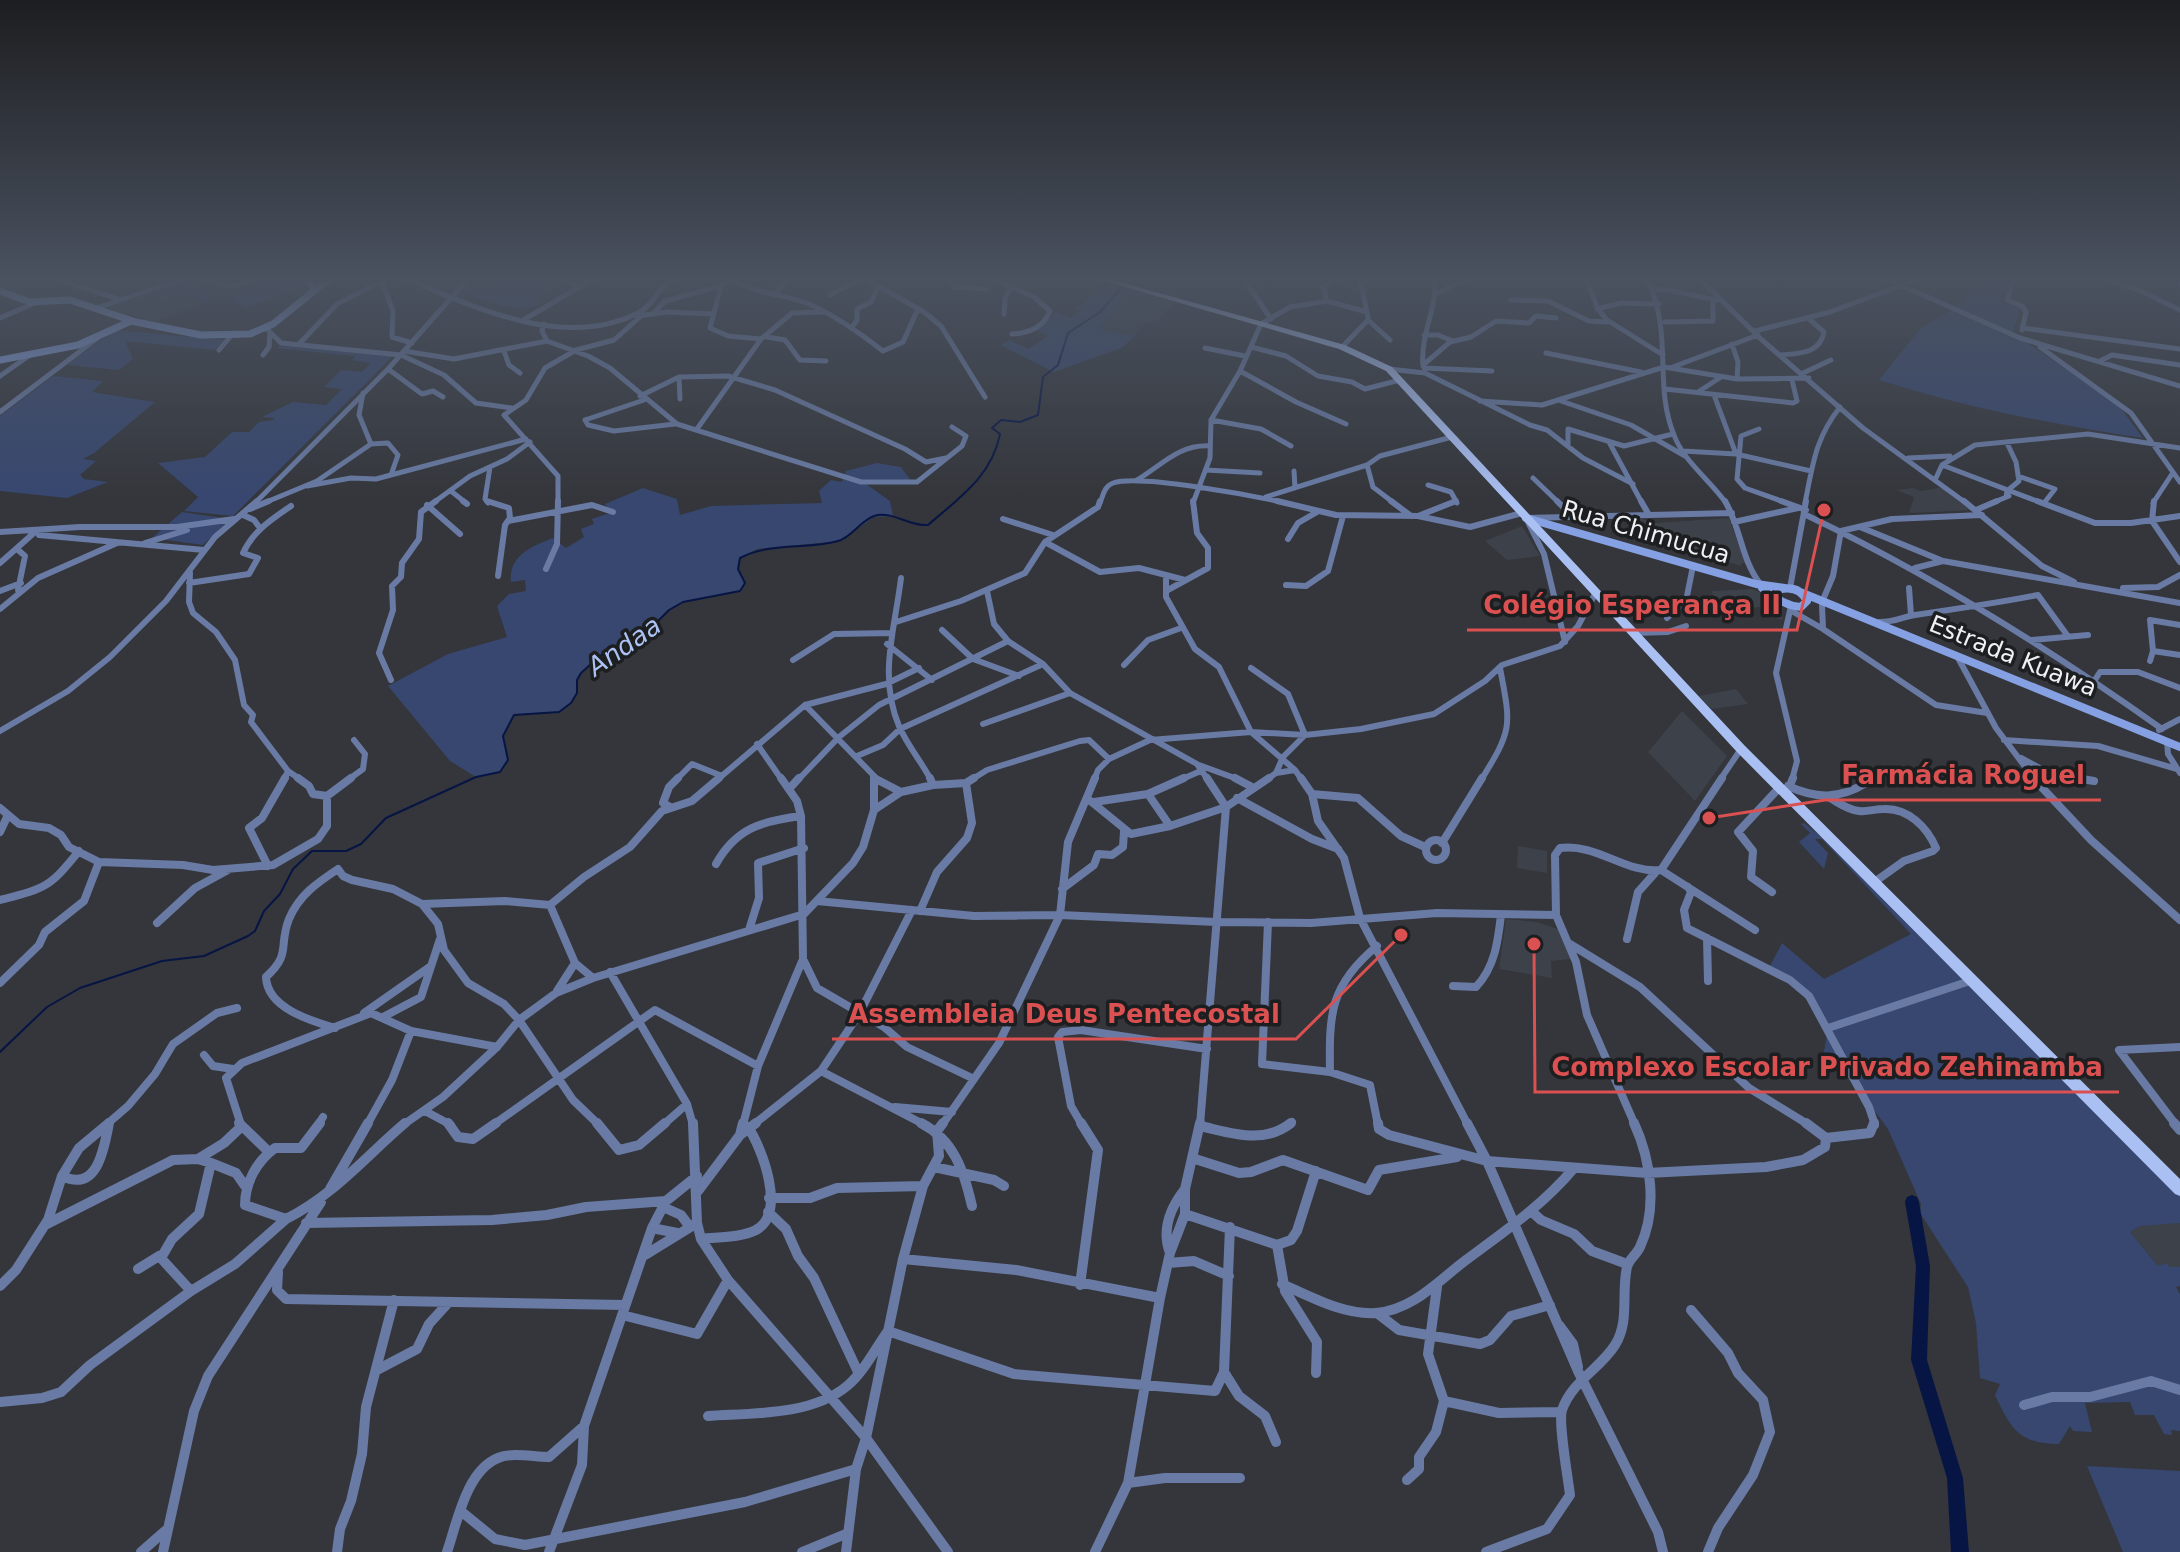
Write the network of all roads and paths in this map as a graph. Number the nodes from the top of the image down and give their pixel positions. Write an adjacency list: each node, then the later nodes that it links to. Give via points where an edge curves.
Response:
1 (47, 351): 28 (street)
2 (80, 351): 68 (street)
3 (266, 351): 29 (street)
4 (384, 351): 26 (street)
5 (501, 351): 26 (street, via 454,359)
6 (504, 351): 44 (street, via 509,365)
7 (574, 351): 67 (street, via 545,368 526,400)
8 (579, 351): 62 (street, via 611,369)
9 (754, 351): 50 (street)
10 (794, 351): 36 (street, via 800,360)
11 (961, 351): 61 (street)
12 (1222, 351): 32 (street)
13 (1248, 351): 32 (street)
14 (1268, 351): 53 (street, via 1318,376 1369,390)
15 (1351, 351): 40 (main road)
16 (1421, 351): 41 (street)
17 (1442, 351): 41 (street)
18 (1657, 351): 30 (street)
19 (1663, 351): 30 (street)
20 (1712, 351): 38 (street)
21 (1734, 351): 52 (street)
22 (1777, 351): 31 (street)
23 (1811, 351): 31 (street)
24 (2046, 351): 81 (street, via 2121,403)
25 (2068, 351): 35 (street)
26 (402, 353): 39 (street); 67 (street, via 444,375 476,403)
27 (1546, 353): 45 (street)
28 (30, 355): 33 (street); 47 (street)
29 (263, 355)
30 (1663, 355): 38 (street)
31 (1781, 355): 46 (street)
32 (1245, 356): 42 (street)
33 (0, 360)
34 (1831, 360): 46 (street)
35 (2102, 360): 37 (street, via 2112,355); 55 (street)
36 (826, 361)
37 (2180, 365)
38 (1667, 368): 45 (street); 48 (street); 56 (street)
39 (388, 369): 57 (street); 60 (street, via 422,394 433,391)
40 (1389, 369): 41 (street); 53 (main road)
41 (1424, 369): 43 (street); 64 (street)
42 (1240, 371): 69 (street); 71 (street)
43 (1492, 371)
44 (520, 373)
45 (1647, 373): 65 (street)
46 (1803, 373): 51 (street)
47 (0, 376)
48 (1721, 376): 52 (street); 58 (street)
49 (679, 377): 50 (street); 62 (street); 63 (street)
50 (734, 378): 73 (street); 92 (street, via 782,393)
51 (1809, 378): 54 (street); 66 (street)
52 (1737, 379): 54 (street)
53 (1400, 380): 76 (main road)
54 (1792, 380): 59 (street, via 1797,401 1793,403)
55 (2180, 386)
56 (1665, 389): 58 (street); 75 (street)
57 (364, 392): 82 (street, via 359,415); 127 (street)
58 (1696, 393): 59 (street)
59 (1714, 395): 88 (street)
60 (443, 397)
61 (985, 397)
62 (642, 398): 70 (street); 70 (street, via 585,423 614,431)
63 (680, 399)
64 (1480, 401): 65 (street, via 1526,406); 85 (street, via 1547,430)
65 (1560, 401): 77 (street, via 1624,422)
66 (1840, 407): 91 (street); 98 (street, via 1816,445)
67 (512, 408): 78 (street, via 505,417)
68 (0, 412)
69 (1211, 420): 83 (street); 84 (street, via 1261,429)
70 (677, 424): 73 (street)
71 (1346, 424)
72 (952, 427): 90 (street, via 966,438)
73 (697, 429): 99 (street, via 866,483 914,484)
74 (1759, 429): 88 (street, via 1742,435)
75 (1673, 434): 77 (street); 87 (street)
76 (1452, 437): 93 (street, via 1380,456); 128 (main road)
77 (1651, 438): 79 (street, via 1630,446); 87 (street)
78 (528, 441): 95 (street); 102 (street); 121 (street, via 558,476)
79 (1609, 442): 85 (street, via 1568,429); 108 (street)
80 (2007, 443): 81 (street, via 2088,434); 89 (street, via 1975,445); 103 (street)
81 (2153, 443): 86 (street); 101 (street)
82 (371, 444): 102 (street, via 388,443 398,455); 110 (street)
83 (1210, 446): 96 (street); 106 (street, via 1183,447)
84 (1291, 446)
85 (1568, 446): 108 (street)
86 (2180, 448)
87 (1685, 454): 88 (street); 125 (street)
88 (1738, 454): 98 (street); 120 (street, via 1737,475 1745,488)
89 (1952, 456): 91 (street); 94 (street)
90 (946, 458): 92 (street); 99 (street)
91 (1908, 458): 105 (street)
92 (926, 462): 99 (street)
93 (1367, 465): 111 (street); 131 (street, via 1373,487)
94 (1942, 465): 105 (street); 114 (street)
95 (490, 467): 113 (street); 136 (street, via 485,499 508,507)
96 (1206, 470): 100 (street); 112 (street)
97 (1294, 471): 111 (street)
98 (1811, 471): 124 (street)
99 (927, 473)
100 (1260, 473)
101 (2172, 474): 107 (street); 135 (street, via 2155,499)
102 (391, 475): 110 (street)
103 (2018, 476): 114 (street, via 2019,483); 116 (street, via 2055,489)
104 (1533, 478): 132 (street)
105 (1935, 480): 126 (street)
106 (1135, 481): 112 (street); 145 (street, via 1110,484 1098,507)
107 (2180, 482)
108 (1633, 484): 129 (street)
109 (1428, 485): 131 (street, via 1451,492 1457,503)
110 (307, 486): 127 (street)
111 (1295, 488): 115 (street)
112 (1196, 489): 115 (street); 165 (street, via 1193,509 1197,533 1208,548 1208,568)
113 (451, 491): 117 (street); 118 (street)
114 (2006, 494): 116 (street); 126 (street)
115 (1264, 498): 123 (street)
116 (2044, 503): 135 (street, via 2095,523)
117 (467, 504)
118 (427, 505): 144 (street); 220 (street, via 418,518 419,539 402,563 403,575 392,586 392,614 381,635 381,659)
119 (291, 506): 140 (street)
120 (1798, 508): 124 (street); 137 (street)
121 (559, 512): 122 (street, via 599,504); 136 (street); 158 (street, via 554,555)
122 (613, 512)
123 (1317, 512): 130 (street); 146 (street, via 1298,523)
124 (1806, 512): 141 (street); 171 (street)
125 (1732, 513): 129 (street); 137 (street)
126 (1979, 513): 139 (street, via 1892,519); 166 (street, via 2031,558)
127 (244, 514): 138 (street); 140 (street); 151 (street)
128 (1524, 515): 131 (street, via 1475,527); 132 (street); 156 (street, Rua Chimucua); 179 (main road); 204 (street, via 1544,554)
129 (1649, 515): 132 (street)
130 (1343, 516): 131 (street); 169 (street, via 1328,571 1306,586)
131 (1414, 516)
132 (1572, 516)
133 (2180, 516): 135 (street)
134 (1003, 519): 145 (street)
135 (2150, 519): 154 (street)
136 (508, 521): 162 (street)
137 (1734, 522): 170 (street, via 1747,571)
138 (199, 526): 143 (street, via 80,527); 149 (street)
139 (1860, 527): 141 (street); 153 (street)
140 (260, 528): 168 (street, via 243,551 258,558 249,574)
141 (1841, 531): 157 (street); 183 (street, via 1836,576)
142 (0, 532): 143 (street)
143 (34, 534): 147 (street); 150 (street)
144 (460, 534)
145 (1053, 535): 148 (street)
146 (1288, 539)
147 (119, 542): 149 (street); 163 (street)
148 (1045, 542): 160 (street, via 1100,572 1139,568); 175 (street, via 1025,573)
149 (139, 544): 151 (street)
150 (17, 549): 152 (street); 167 (street, via 25,556)
151 (204, 550): 159 (street)
152 (4, 556): 155 (street)
153 (1943, 561): 157 (street); 166 (street)
154 (2180, 562)
155 (0, 563)
156 (1693, 566): 170 (street, Rua Chimucua); 189 (street, via 1686,601)
157 (1915, 568): 185 (street)
158 (546, 569)
159 (190, 571): 168 (street); 235 (street, via 93,673)
160 (1166, 575): 165 (street); 176 (street)
161 (2180, 575): 173 (street, via 2158,587)
162 (498, 576)
163 (38, 578): 167 (street); 177 (street)
164 (901, 578): 191 (street)
165 (1185, 580): 176 (street)
166 (2074, 582): 173 (street)
167 (20, 583): 174 (street); 177 (street)
168 (189, 583): 255 (street, via 193,613 227,646 244,705 253,715 251,722)
169 (1286, 585)
170 (1758, 585): 171 (street, Rua Chimucua); 180 (street, Rua Chimucua)
171 (1788, 588): 178 (street, Rua Chimucua); 180 (street, via 1778,590)
172 (1909, 588): 188 (street)
173 (2113, 590): 182 (street)
174 (0, 591)
175 (987, 591): 191 (street); 203 (street, via 994,624)
176 (1166, 591): 195 (street)
177 (18, 592): 181 (street)
178 (1800, 592): 183 (street, Rua Chimucua); 184 (street, via 1806,597)
179 (1595, 594): 199 (main road); 204 (street)
180 (1778, 599): 186 (street, Rua Chimucua)
181 (9, 600): 187 (street); 190 (street)
182 (2180, 603)
183 (1824, 604): 184 (street, Rua Chimucua); 192 (street, Estrada Kuawa); 196 (street)
184 (1804, 606): 186 (street, Rua Chimucua)
185 (1979, 607): 188 (street); 200 (street, via 2040,595); 202 (street)
186 (1790, 608): 196 (street); 266 (street, via 1776,673 1797,775)
187 (0, 609)
188 (1911, 615): 192 (street)
189 (1667, 618)
190 (0, 619)
191 (896, 622): 198 (street)
192 (1879, 622): 208 (street, Estrada Kuawa)
193 (2180, 625): 206 (street, via 2150,620)
194 (1686, 626): 199 (street)
195 (1181, 628): 213 (street, via 1148,640); 236 (street, via 1195,649 1219,667)
196 (1823, 629): 230 (street, via 1936,705)
197 (942, 630): 209 (street)
198 (892, 633): 205 (street); 210 (street, via 829,635)
199 (1631, 633): 248 (main road)
200 (2067, 635): 201 (street); 202 (street)
201 (2088, 635)
202 (2032, 640): 223 (street)
203 (1008, 641): 209 (street); 212 (street)
204 (1565, 642): 216 (street)
205 (887, 644): 214 (street); 224 (street)
206 (2153, 651): 207 (street); 211 (street)
207 (2180, 655)
208 (1957, 656): 230 (street); 238 (street, Estrada Kuawa)
209 (973, 659): 219 (street); 221 (street)
210 (793, 660)
211 (2150, 661)
212 (1043, 664): 217 (street); 218 (street)
213 (1124, 665)
214 (919, 668): 221 (street); 224 (street)
215 (1251, 668): 239 (street, via 1288,694)
216 (1500, 668): 222 (street); 225 (street)
217 (1031, 671): 218 (street); 219 (street)
218 (1051, 672): 227 (street)
219 (1019, 676): 233 (street)
220 (391, 680)
221 (932, 680): 228 (street)
222 (1485, 681): 225 (street); 239 (street, via 1434,714)
223 (2093, 683): 226 (street, via 2100,672 2138,672); 234 (street)
224 (886, 684): 228 (street); 229 (street)
225 (1503, 688): 285 (street, via 1509,714 1505,742)
226 (2180, 688)
227 (1070, 693): 232 (street); 242 (street)
228 (889, 699): 233 (street); 240 (street)
229 (805, 705): 240 (street); 246 (street)
230 (1987, 713): 243 (street)
231 (2180, 719): 234 (street)
232 (983, 724)
233 (900, 729): 249 (street, via 883,745); 263 (street)
234 (2162, 729): 238 (street)
235 (0, 731)
236 (1251, 732): 237 (street); 242 (street); 245 (street)
237 (1273, 733): 239 (street); 245 (street)
238 (2150, 733): 244 (street, Estrada Kuawa)
239 (1305, 735): 251 (street)
240 (839, 737): 249 (street); 265 (street)
241 (354, 740): 270 (street, via 365,754 363,769)
242 (1150, 740): 252 (street); 253 (street)
243 (2004, 740): 250 (street); 256 (street, via 2098,746)
244 (2167, 741): 247 (street, Estrada Kuawa); 256 (street)
245 (1268, 743): 251 (street)
246 (757, 744): 258 (street); 265 (street)
247 (2180, 747)
248 (1741, 749): 266 (main road); 294 (street)
249 (857, 756): 259 (street)
250 (2015, 756): 260 (street, via 2051,774); 309 (street, via 2106,856)
251 (1283, 757): 254 (street); 257 (street)
252 (1109, 759): 261 (street, via 1089,740 1080,741 987,770); 273 (street, via 1098,770)
253 (1200, 767): 264 (street); 268 (street); 275 (street)
254 (1295, 770): 257 (street); 269 (street)
255 (288, 771): 270 (street, via 313,794); 292 (street, via 262,820 249,828)
256 (2178, 771)
257 (1276, 773): 264 (street)
258 (722, 776): 274 (street, via 692,801); 274 (street, via 692,764 664,795 663,803)
259 (874, 778): 267 (street); 277 (street)
260 (2094, 781)
261 (966, 783): 263 (street); 303 (street, via 972,823 967,838 937,872)
262 (1866, 783): 272 (street)
263 (933, 785): 267 (street)
264 (1252, 787): 271 (street)
265 (789, 789): 278 (street)
266 (1784, 790): 272 (street); 295 (main road); 298 (street, via 1738,832 1753,851 1751,877)
267 (901, 792): 277 (street)
268 (1148, 794): 273 (street); 281 (street)
269 (1312, 794): 280 (street); 286 (street, via 1358,798 1401,836)
270 (327, 796): 292 (street, via 324,833)
271 (1237, 798): 275 (street); 284 (street)
272 (1830, 798): 295 (street, via 1854,811 1902,812 1934,841 1933,851 1904,861)
273 (1091, 800): 282 (street); 297 (street, via 1068,842)
274 (670, 807): 302 (street, via 630,847)
275 (1226, 807): 281 (street); 310 (street)
276 (0, 808): 279 (street)
277 (874, 810): 300 (street, via 853,863)
278 (801, 816): 287 (street); 291 (street, via 735,834)
279 (7, 817): 283 (street); 289 (street, via 49,828)
280 (1318, 821): 284 (street); 288 (street)
281 (1170, 826): 282 (street, via 1139,834)
282 (1124, 831): 297 (street, via 1123,847 1112,855 1098,854 1094,865)
283 (0, 832)
284 (1302, 832): 288 (street)
285 (1442, 843): 286 (street, via 1431,841); 286 (street, via 1447,851 1442,858 1432,858)
286 (1425, 847)
287 (804, 848): 304 (street); 313 (street, via 758,863 759,898)
288 (1338, 849): 308 (street)
289 (79, 851): 290 (street); 299 (street, via 54,882)
290 (99, 862): 293 (street); 327 (street, via 84,901 45,932 35,950)
291 (716, 864)
292 (268, 866): 293 (street)
293 (229, 870): 312 (street, via 195,888)
294 (1658, 871): 296 (street); 307 (street, via 1580,846 1560,848 1554,864); 317 (street, via 1638,892)
295 (1873, 883): 326 (main road)
296 (1688, 887): 314 (street); 316 (street, via 1687,928)
297 (1062, 889): 305 (street)
298 (1772, 892)
299 (0, 900)
300 (817, 901): 303 (street); 304 (street)
301 (422, 904): 302 (street); 315 (street); 336 (street, via 393,889 352,880 338,869 309,888 299,902 288,921 282,962 266,977 267,988 300,1018)
302 (550, 905): 321 (street)
303 (916, 910): 305 (street); 331 (street)
304 (804, 914): 313 (street); 320 (street)
305 (1060, 915): 310 (street); 348 (street, via 999,1043)
306 (1501, 915): 307 (street); 308 (street); 328 (street, via 1482,981 1476,987)
307 (1556, 915): 318 (street)
308 (1360, 918): 311 (street); 319 (street)
309 (2180, 920)
310 (1216, 922): 311 (street); 341 (street)
311 (1268, 922): 346 (street, via 1261,1061)
312 (157, 923)
313 (749, 930): 323 (street)
314 (1755, 930)
315 (441, 937): 322 (street); 334 (street, via 468,983 504,1004)
316 (1707, 938): 325 (street); 337 (street, via 1790,980 1817,1006)
317 (1627, 939)
318 (1570, 944): 364 (street, via 1640,987 1749,1088); 376 (street, via 1587,1015 1642,1140)
319 (1377, 946): 346 (street, via 1336,988); 369 (street)
320 (803, 959): 331 (street, via 817,988); 343 (street)
321 (575, 963): 324 (street); 329 (street)
322 (431, 966): 332 (street); 333 (street, via 421,997)
323 (610, 972): 324 (street); 335 (street)
324 (593, 978): 329 (street)
325 (1708, 981)
326 (1970, 981): 337 (street); 384 (main road)
327 (0, 983)
328 (1453, 986)
329 (556, 993): 334 (street)
330 (237, 1008): 357 (street, via 217,1013 173,1044 146,1085)
331 (859, 1014): 345 (street); 348 (street, via 907,1047)
332 (361, 1016): 333 (street); 336 (street)
333 (383, 1017): 338 (street)
334 (519, 1020): 339 (street); 347 (street)
335 (639, 1020): 343 (street, via 659,1010); 347 (street); 350 (street)
336 (335, 1028): 344 (street)
337 (1828, 1028): 364 (street, via 1875,1126 1870,1133)
338 (411, 1031): 339 (street); 370 (street, via 392,1080)
339 (497, 1047): 349 (street)
340 (2180, 1047): 361 (street, via 2119,1050)
341 (1207, 1049): 359 (street); 412 (street, via 1081,1030 1058,1037 1071,1106 1098,1150)
342 (204, 1055): 344 (street, via 213,1066)
343 (758, 1066): 363 (street)
344 (233, 1069): 358 (street, via 226,1078)
345 (821, 1071): 351 (street); 360 (street)
346 (1330, 1072): 366 (street, via 1370,1085 1379,1129)
347 (556, 1078): 350 (street, via 619,1150 639,1145); 355 (street, via 473,1139 458,1137)
348 (972, 1078): 353 (street)
349 (443, 1097): 352 (street); 355 (street)
350 (687, 1104): 379 (street)
351 (889, 1106): 353 (street); 362 (street)
352 (425, 1111): 355 (street); 372 (street)
353 (952, 1112): 362 (street)
354 (323, 1117): 365 (street, via 301,1149)
355 (444, 1118)
356 (1292, 1122): 359 (street, via 1285,1130 1254,1138)
357 (109, 1123): 378 (street, via 79,1148); 378 (street, via 94,1173 73,1181)
358 (242, 1126): 365 (street); 368 (street)
359 (1200, 1126): 367 (street)
360 (748, 1127): 363 (street); 387 (street, via 764,1155)
361 (2180, 1130)
362 (937, 1131): 373 (street, via 939,1156); 377 (street)
363 (740, 1135): 385 (street)
364 (1826, 1138): 376 (street, via 1825,1147 1803,1160)
365 (269, 1152): 380 (street)
366 (1462, 1156): 369 (street); 375 (street, via 1379,1170 1368,1190)
367 (1192, 1158): 375 (street, via 1239,1173 1283,1160); 383 (street)
368 (198, 1159): 371 (street); 396 (street, via 160,1165)
369 (1487, 1161): 374 (street); 392 (street)
370 (345, 1162): 372 (street); 386 (street)
371 (211, 1163): 380 (street, via 236,1173); 403 (street, via 199,1214 168,1243)
372 (360, 1164): 386 (street)
373 (934, 1167): 377 (street); 381 (street)
374 (1574, 1168): 376 (street); 392 (street)
375 (1316, 1171): 401 (street, via 1297,1231)
376 (1647, 1173): 406 (street, via 1652,1205 1640,1249)
377 (966, 1174): 382 (street); 389 (street)
378 (62, 1176): 396 (street)
379 (697, 1176): 385 (street); 388 (street)
380 (245, 1186): 393 (street, via 245,1205)
381 (923, 1186): 387 (street, via 837,1188 810,1198); 405 (street)
382 (1004, 1186)
383 (1185, 1189): 391 (street); 404 (street, via 1164,1237)
384 (2180, 1189)
385 (697, 1192): 395 (street)
386 (328, 1193): 393 (street); 394 (street)
387 (769, 1198): 390 (street)
388 (664, 1204): 394 (street, via 586,1207 492,1220); 395 (street); 398 (street)
389 (972, 1206)
390 (768, 1212): 400 (street, via 758,1229); 428 (street, via 786,1229 814,1278)
391 (1185, 1214): 397 (street); 404 (street)
392 (1523, 1218): 406 (street, via 1574,1234 1592,1251); 414 (street); 421 (street)
393 (286, 1219): 416 (street, via 235,1264)
394 (306, 1223): 408 (street)
395 (693, 1225): 399 (street); 400 (street)
396 (43, 1226): 413 (street)
397 (1230, 1227): 401 (street); 409 (street)
398 (652, 1228): 399 (street); 402 (street)
399 (677, 1233): 402 (street)
400 (701, 1239): 410 (street)
401 (1277, 1245): 411 (street)
402 (643, 1256): 422 (street)
403 (161, 1258): 407 (street, via 155,1256); 416 (street)
404 (1169, 1258): 409 (street, via 1194,1261); 418 (street)
405 (903, 1259): 412 (street, via 1016,1270); 425 (street)
406 (1627, 1264): 431 (street, via 1618,1341 1605,1360)
407 (138, 1269)
408 (278, 1270): 415 (street); 417 (street)
409 (1229, 1276): 429 (street)
410 (728, 1280): 422 (street, via 697,1334); 434 (street)
411 (1282, 1284): 424 (street, via 1343,1307); 430 (street, via 1317,1342)
412 (1080, 1285): 418 (street)
413 (0, 1286)
414 (1437, 1287): 424 (street, via 1401,1307); 426 (street)
415 (277, 1290): 417 (street); 419 (street, via 286,1299)
416 (191, 1291): 436 (street, via 61,1392)
417 (261, 1293): 448 (street, via 203,1388)
418 (1160, 1298): 432 (street)
419 (394, 1300): 420 (street); 427 (street)
420 (448, 1303): 422 (street); 427 (street, via 429,1324 417,1349)
421 (1550, 1305): 426 (street, via 1511,1316 1480,1344); 431 (street, via 1555,1321 1569,1335)
422 (623, 1310): 440 (street)
423 (1691, 1310): 462 (street, via 1763,1400 1770,1432 1753,1475)
424 (1377, 1313): 426 (street, via 1399,1330)
425 (888, 1331): 428 (street); 432 (street, via 1014,1374); 441 (street)
426 (1430, 1336): 435 (street, via 1428,1354)
427 (377, 1370): 453 (street)
428 (858, 1372): 434 (street)
429 (1224, 1372): 432 (street, via 1215,1391); 442 (street, via 1239,1396 1265,1416)
430 (1316, 1373)
431 (1579, 1374): 438 (street); 461 (street, via 1658,1532)
432 (1145, 1385): 446 (street)
433 (2180, 1390): 437 (street, via 2151,1381 2090,1397 2052,1397)
434 (827, 1397): 439 (street, via 770,1411); 441 (street)
435 (1444, 1401): 438 (street, via 1499,1413); 445 (street, via 1436,1432 1419,1457 1419,1469)
436 (0, 1402)
437 (2024, 1405)
438 (1561, 1412): 460 (street, via 1570,1495 1547,1529)
439 (708, 1416)
440 (584, 1426): 447 (street, via 549,1457 503,1457 488,1463); 450 (street, via 582,1465)
441 (866, 1438): 443 (street); 458 (street)
442 (1276, 1442)
443 (856, 1469): 449 (street); 450 (street, via 800,1490)
444 (1240, 1478): 446 (street)
445 (1407, 1480)
446 (1128, 1483): 459 (street)
447 (462, 1512): 450 (street, via 510,1547); 454 (street)
448 (165, 1531): 451 (street); 452 (street)
449 (848, 1533): 456 (street); 457 (street)
450 (555, 1538): 455 (street)
451 (141, 1552)
452 (163, 1552)
453 (337, 1552)
454 (447, 1552)
455 (549, 1552)
456 (802, 1552)
457 (846, 1552)
458 (948, 1552)
459 (1095, 1552)
460 (1486, 1552)
461 (1663, 1552)
462 (1708, 1552)

